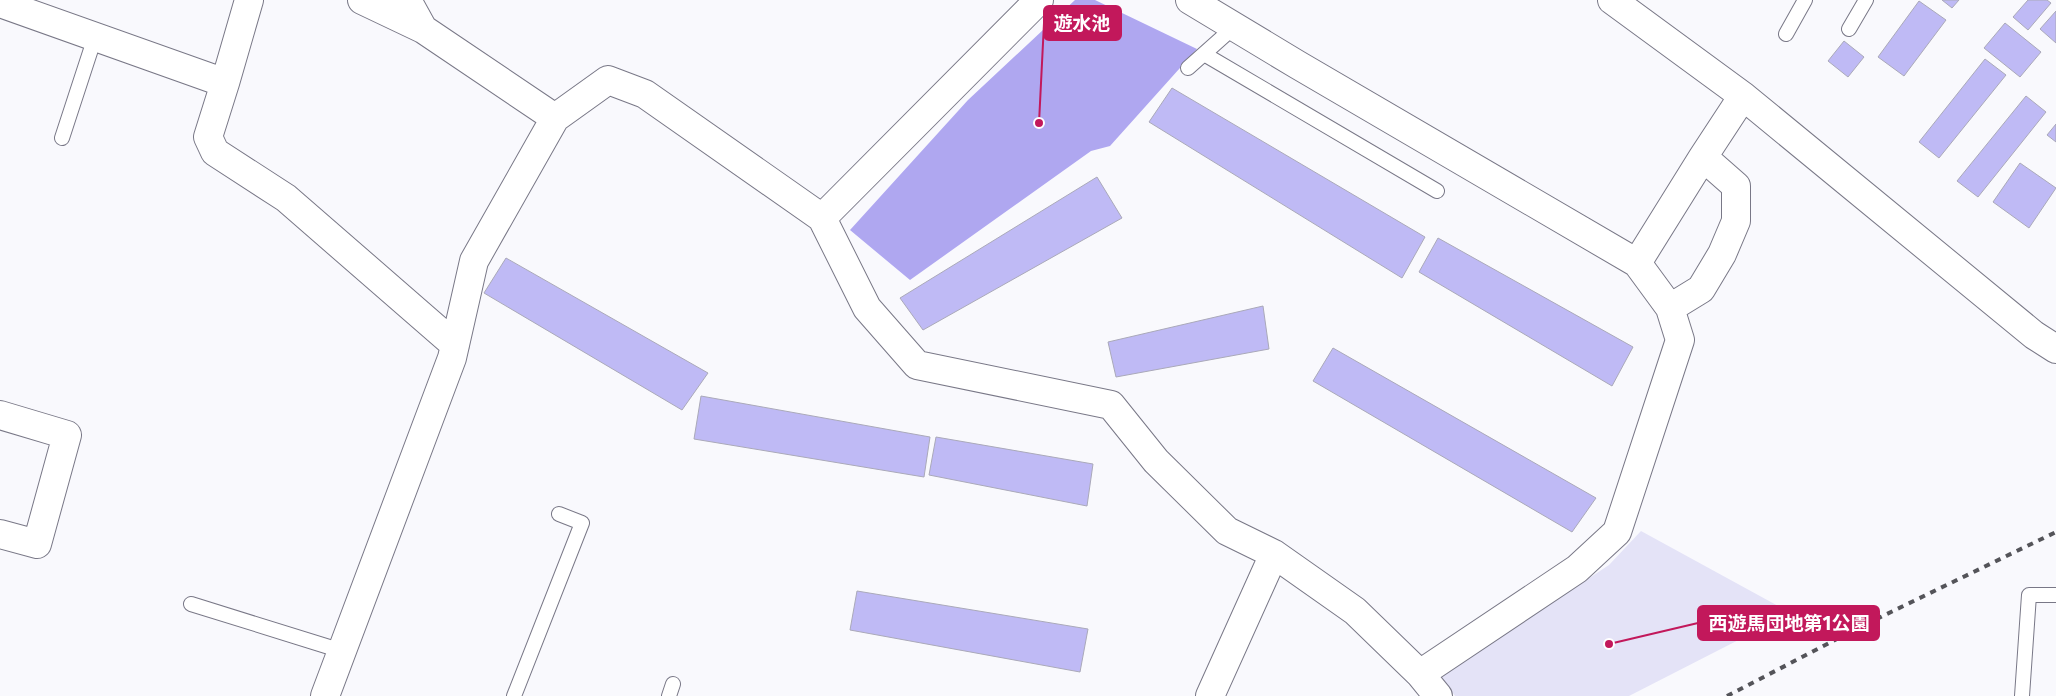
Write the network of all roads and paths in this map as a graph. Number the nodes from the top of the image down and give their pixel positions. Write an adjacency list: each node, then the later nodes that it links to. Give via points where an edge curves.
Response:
1 (249, 0): 17 (street)
2 (362, 0): 11 (street)
3 (407, 0): 11 (street)
4 (1039, 0): 23 (street)
5 (1190, 0): 10 (street)
6 (1612, 0): 18 (street)
7 (1804, 0): 13 (lane)
8 (1866, 0): 12 (lane)
9 (0, 3): 14 (street)
10 (1234, 26): 15 (lane); 24 (street)
11 (423, 28): 19 (street)
12 (1849, 28)
13 (1786, 34)
14 (95, 37): 17 (street); 20 (lane)
15 (1204, 54): 16 (lane); 22 (lane)
16 (1188, 68)
17 (225, 83): 26 (street, via 208,137 215,152 286,198)
18 (1743, 96): 21 (street); 27 (street, via 2034,335)
19 (555, 118): 23 (street, via 608,80 645,94); 26 (street, via 474,261)
20 (62, 138)
21 (1703, 157): 24 (street); 25 (street, via 1736,186 1736,221 1722,254 1701,289)
22 (1437, 191)
23 (822, 218): 31 (street, via 867,308 917,365 1110,404 1156,461 1226,530)
24 (1637, 263): 25 (street)
25 (1670, 308): 35 (street, via 1680,340 1617,532 1577,569)
26 (455, 344): 34 (street)
27 (2056, 349)
28 (0, 416): 30 (street, via 67,435 37,544)
29 (559, 514): 37 (lane, via 582,524)
30 (0, 534)
31 (1274, 554): 35 (street, via 1355,611); 38 (street)
32 (2056, 595): 40 (lane, via 2029,594)
33 (191, 604): 34 (lane)
34 (342, 652): 36 (street)
35 (1420, 674): 39 (street)
36 (325, 696)
37 (514, 696)
38 (1210, 696)
39 (1438, 696)
40 (2022, 696)

